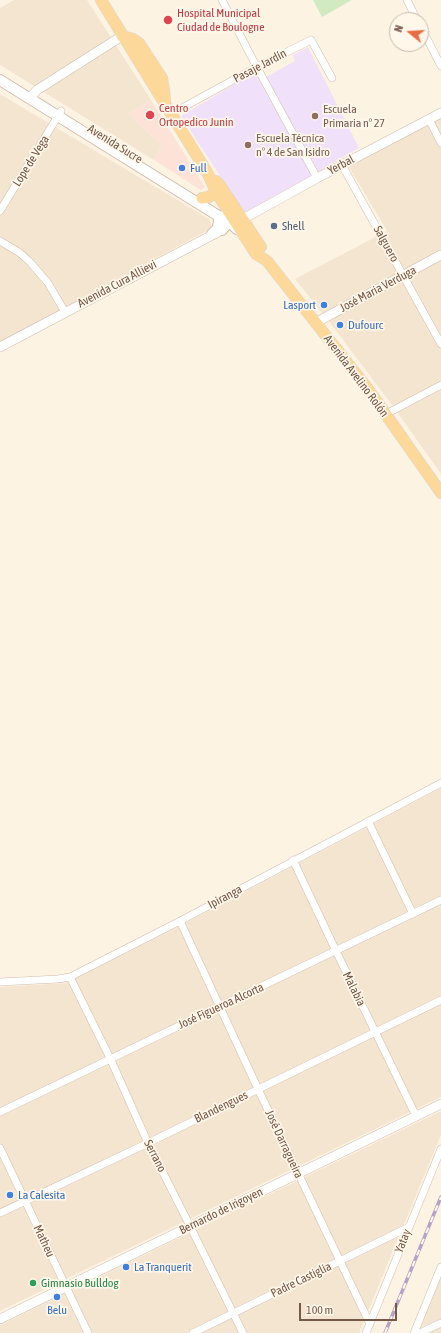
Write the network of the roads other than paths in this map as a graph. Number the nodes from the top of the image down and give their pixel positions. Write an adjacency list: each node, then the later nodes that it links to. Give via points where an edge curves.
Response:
1 (101, 0): 5 (main road, Avenida Avelino Rolón)
2 (222, 0): 8 (street)
3 (407, 0): 4 (street)
4 (413, 12)
5 (122, 36): 12 (street); 15 (main road, Avenida Avelino Rolón)
6 (429, 43): 7 (street)
7 (441, 66)
8 (256, 67): 10 (street, Pasaje Jardín, via 311,40); 15 (street, Pasaje Jardín); 20 (street)
9 (0, 73): 12 (main road, Avenida Sucre)
10 (332, 78)
11 (0, 80): 12 (main road, Avenida Sucre)
12 (32, 96): 14 (main road, Avenida Sucre)
13 (441, 112): 16 (street, Yerbal)
14 (60, 114): 22 (main road, Avenida Sucre); 23 (street, Lope de Vega); 24 (main road, Avenida Sucre)
15 (171, 114): 19 (main road, Avenida Avelino Rolón)
16 (429, 119): 17 (street); 18 (street, Yerbal)
17 (441, 143)
18 (342, 165): 20 (street, Yerbal); 32 (street, Salguero)
19 (208, 174): 21 (main road, Avenida Avelino Rolón); 25 (main road, Avenida Avelino Rolón, via 220,185)
20 (317, 178): 25 (street, Yerbal)
21 (216, 192): 22 (main road); 27 (main road, Avenida Avelino Rolón)
22 (202, 198): 24 (main road, Avenida Sucre, via 217,207)
23 (0, 211)
24 (221, 217): 26 (main road, via 226,225); 27 (main road, Avenida Sucre); 28 (main road, via 218,228)
25 (243, 219): 31 (main road, Avenida Avelino Rolón)
26 (222, 230): 27 (street, Avenida Cura Allievi); 28 (street, Avenida Cura Allievi)
27 (240, 232): 31 (main road, Avenida Avelino Rolón, via 256,254)
28 (212, 234): 33 (street, Avenida Cura Allievi)
29 (0, 241): 33 (street, via 30,262 48,283)
30 (441, 255): 32 (street, José Maria Verduga)
31 (267, 261): 34 (main road, Avenida Avelino Rolón)
32 (403, 275): 34 (street, José Maria Verduga); 35 (street, Salguero)
33 (65, 312): 36 (street, Avenida Cura Allievi)
34 (315, 323): 38 (main road, Avenida Avelino Rolón)
35 (441, 344)
36 (0, 347)
37 (441, 385): 38 (street)
38 (386, 414): 39 (main road, Avenida Avelino Rolón)
39 (441, 493)
40 (441, 783): 41 (street, Ipiranga)
41 (368, 821): 42 (street, Ipiranga); 44 (street)
42 (293, 860): 45 (street, Ipiranga); 46 (street, Malabia)
43 (441, 900): 44 (street, José Figueroa Alcorta)
44 (413, 914): 46 (street, José Figueroa Alcorta)
45 (180, 921): 47 (street, Ipiranga); 50 (street, José Darragueira)
46 (336, 951): 50 (street, José Figueroa Alcorta); 51 (street, Malabia)
47 (70, 977): 48 (street, Ipiranga); 52 (street, Serrano)
48 (0, 982)
49 (441, 1000): 51 (street, Blandengues)
50 (220, 1007): 52 (street, José Figueroa Alcorta); 53 (street, José Darragueira)
51 (375, 1032): 53 (street, Blandengues); 56 (street, Malabia)
52 (110, 1058): 55 (street, José Figueroa Alcorta); 57 (street, Serrano)
53 (258, 1089): 57 (street, Blandengues); 60 (street, José Darragueira)
54 (441, 1104): 56 (street, Bernardo de Irigoyen)
55 (0, 1112)
56 (416, 1116): 60 (street, Bernardo de Irigoyen)
57 (148, 1143): 61 (street, Blandengues); 63 (street, Serrano)
58 (0, 1148): 61 (street, Matheu)
59 (441, 1149): 64 (street, Yatay)
60 (298, 1174): 63 (street, Bernardo de Irigoyen); 65 (street, José Darragueira)
61 (25, 1201): 62 (street, Blandengues); 67 (street, Matheu)
62 (0, 1213)
63 (190, 1226): 67 (street, Bernardo de Irigoyen); 68 (street, Serrano)
64 (409, 1226): 65 (street, Padre Castiglia); 71 (street, Yatay)
65 (339, 1261): 68 (street, Padre Castiglia); 71 (street, José Darragueira)
66 (441, 1267): 76 (street)
67 (66, 1287): 69 (street, Bernardo de Irigoyen); 72 (street, Matheu)
68 (233, 1314): 73 (street, Padre Castiglia); 74 (street, Serrano)
69 (0, 1318)
70 (441, 1323): 77 (street)
71 (370, 1324): 75 (street, Yatay)
72 (88, 1333)
73 (193, 1333)
74 (242, 1333)
75 (366, 1333)
76 (414, 1333)
77 (420, 1333)

